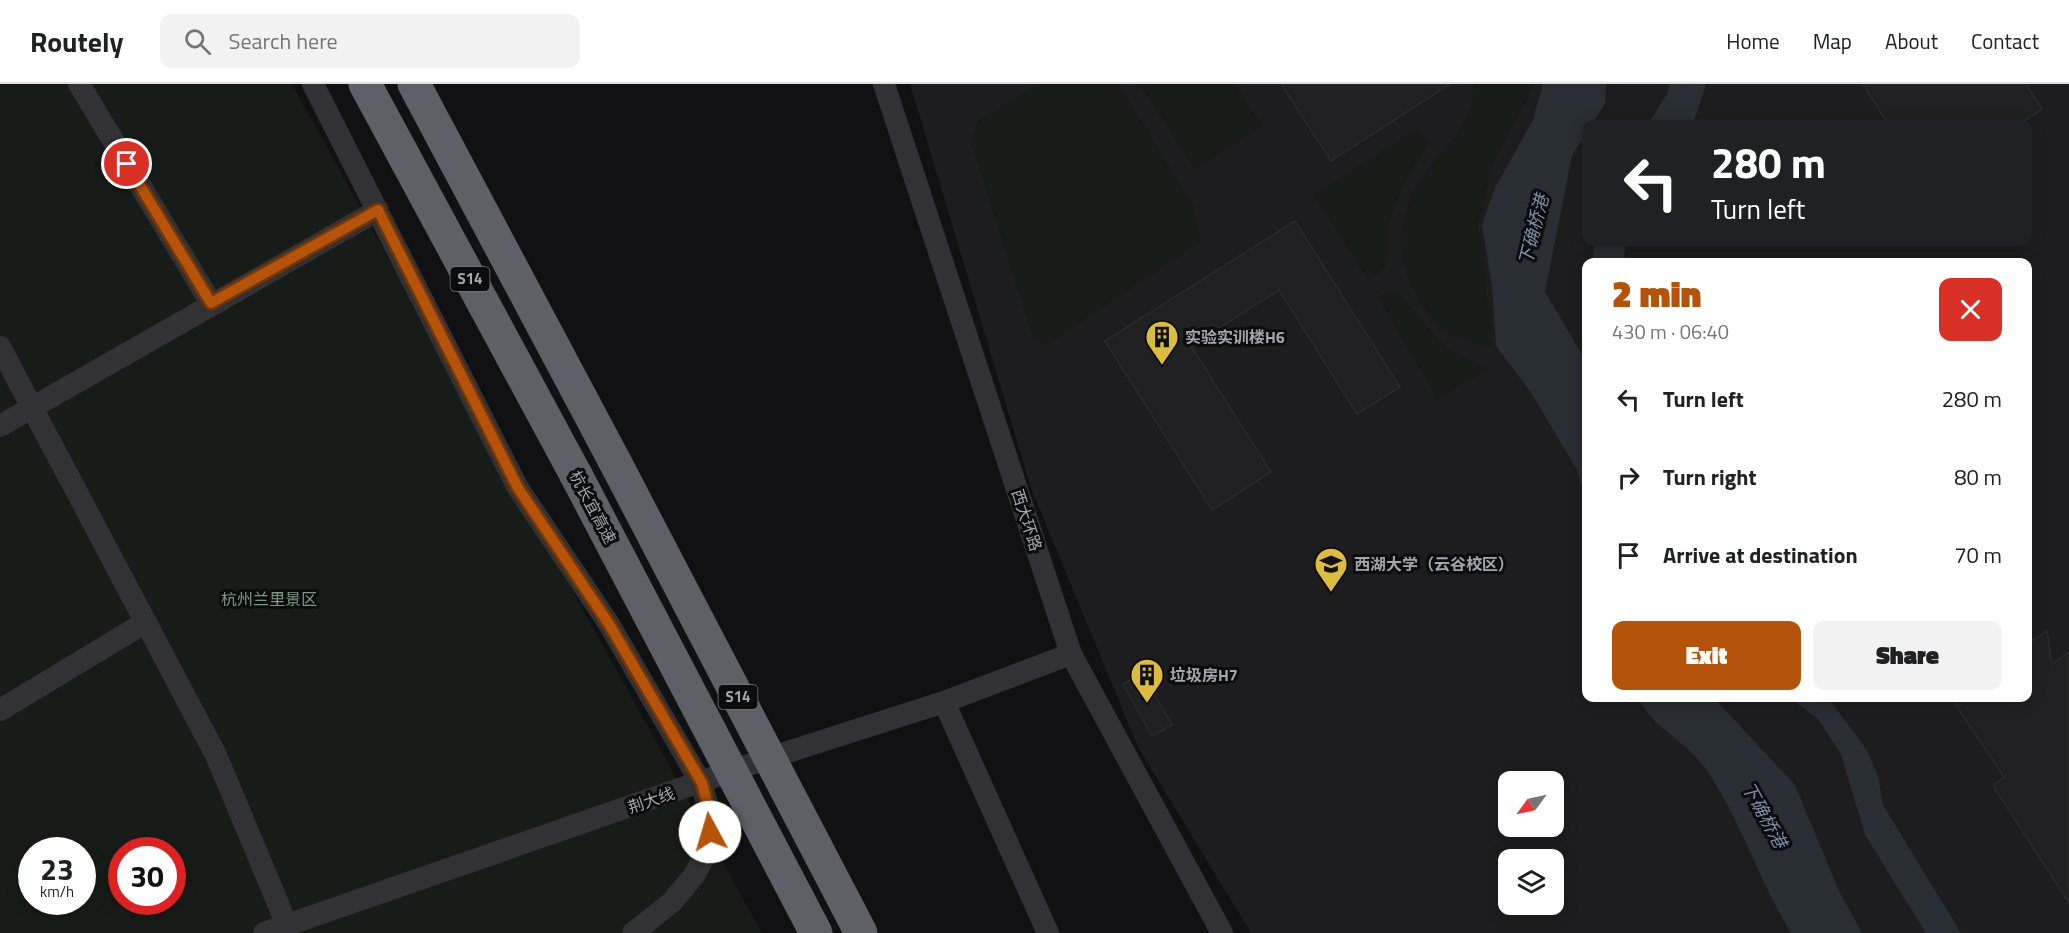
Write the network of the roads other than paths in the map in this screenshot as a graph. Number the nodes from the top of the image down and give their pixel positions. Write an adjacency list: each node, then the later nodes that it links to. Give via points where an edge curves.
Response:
1 (79, 84): 9 (street)
2 (313, 84): 8 (street)
3 (365, 84): 21 (highway, 杭长宜高速 / S14, bridge)
4 (414, 84): 7 (highway, S14)
5 (420, 84): 7 (highway)
6 (884, 84): 14 (street, 西大环路)
7 (466, 184): 22 (highway, S14, bridge)
8 (378, 210): 9 (street); 17 (street, via 518,488 609,624)
9 (211, 303): 11 (street)
10 (0, 347): 11 (street)
11 (33, 407): 12 (street); 13 (street)
12 (0, 426)
13 (146, 622): 16 (street); 18 (street, via 216,755)
14 (1071, 654): 15 (street, 荆大线); 24 (street, 西大环路)
15 (944, 702): 17 (street, 荆大线); 23 (street)
16 (0, 710)
17 (702, 783): 18 (street, 荆大线); 20 (street, via 711,816 709,847 672,902)
18 (287, 925): 19 (street, 荆大线)
19 (264, 933)
20 (633, 933)
21 (816, 933)
22 (861, 933)
23 (1048, 933)
24 (1222, 933)

